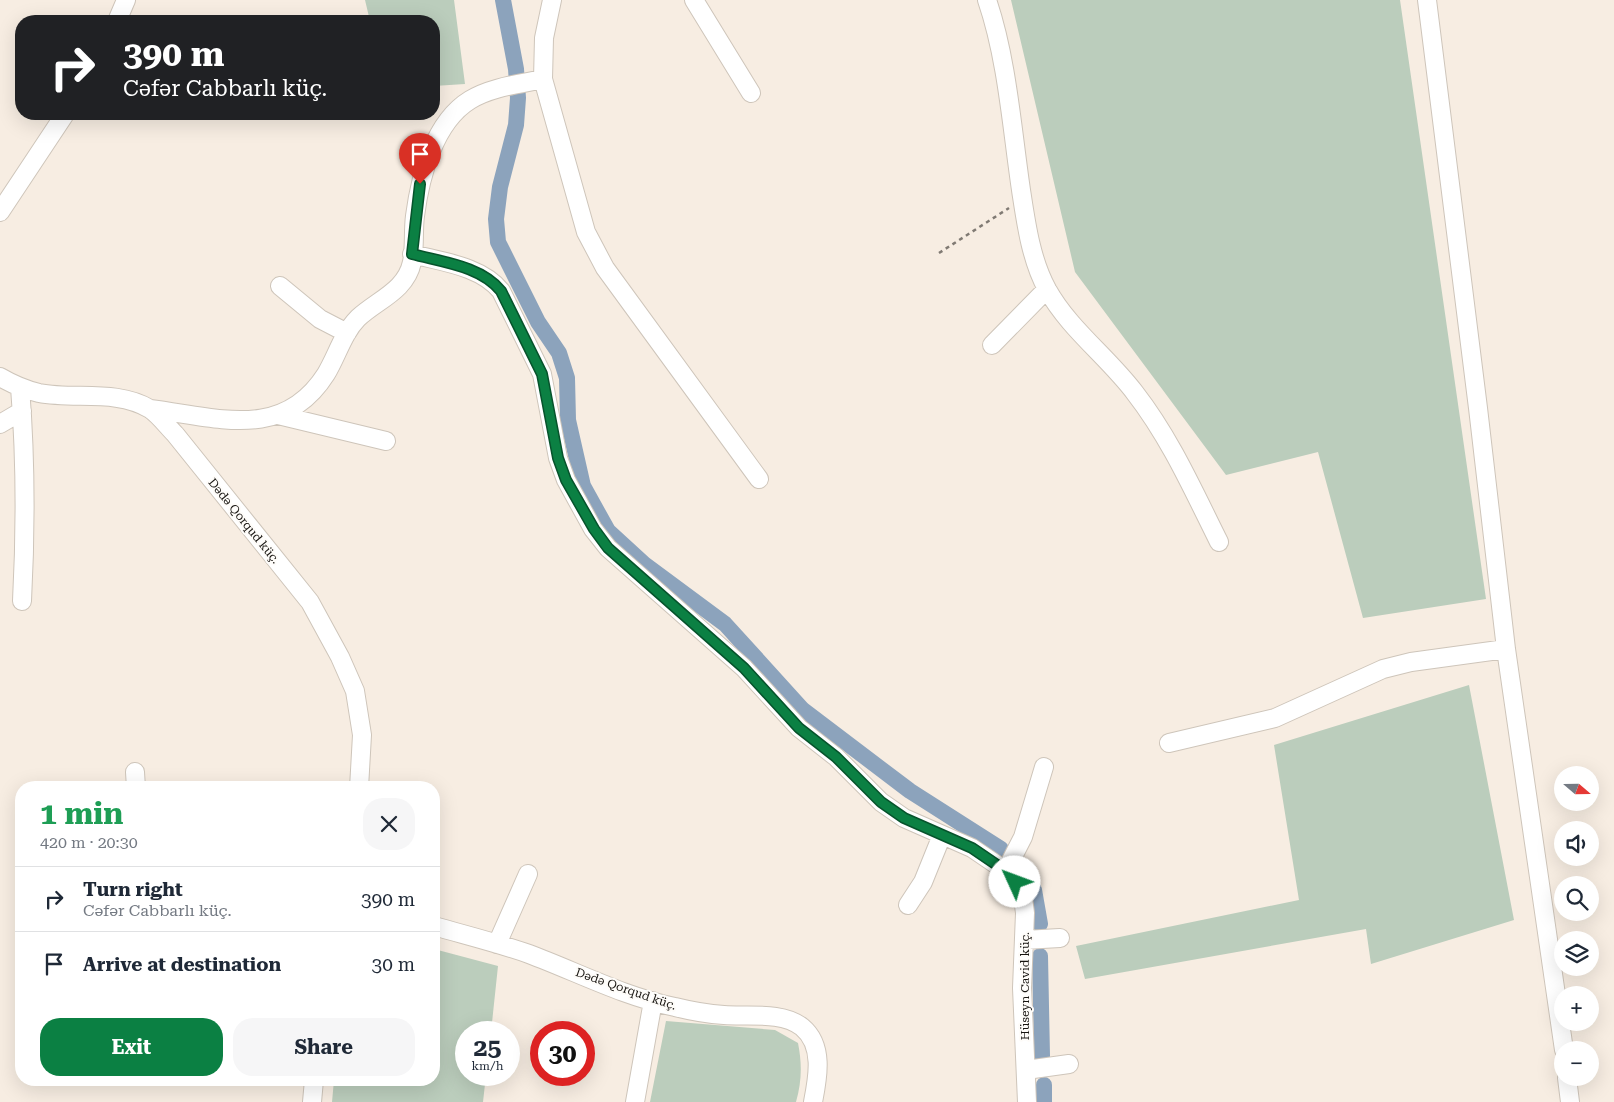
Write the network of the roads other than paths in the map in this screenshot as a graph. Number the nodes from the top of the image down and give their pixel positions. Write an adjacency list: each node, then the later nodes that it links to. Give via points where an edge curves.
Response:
1 (126, 0): 6 (street)
2 (552, 0): 7 (street, via 544,38)
3 (694, 0): 8 (street)
4 (987, 0): 13 (street, via 1000,57 1026,225)
5 (1427, 0): 26 (street)
6 (120, 15)
7 (543, 79): 11 (street, via 502,88 470,100 438,137 420,184); 23 (street, via 574,193 595,250)
8 (750, 93)
9 (61, 120): 10 (street)
10 (0, 212)
11 (412, 254): 14 (street, via 407,274 397,290 358,319); 30 (street, Hüseyn Cavid küç., via 471,270 493,281 501,291 542,374 558,458 566,480 608,548 744,668 799,728 836,757 881,802 904,818)
12 (280, 286): 14 (street, via 320,319)
13 (1047, 289): 15 (street); 24 (street, via 1062,311 1135,392 1170,442)
14 (348, 333): 20 (street, via 313,391 296,406)
15 (992, 345)
16 (0, 377): 17 (street, Dədə Qorqud küç.)
17 (20, 387): 18 (street, Dədə Qorqud küç., via 61,395 106,397); 19 (street)
18 (150, 409): 20 (street, via 242,421); 29 (street, Dədə Qorqud küç., via 175,434 310,602 355,691 362,734)
19 (22, 411): 21 (street); 25 (street, via 26,468)
20 (278, 415): 22 (street)
21 (0, 424)
22 (386, 441)
23 (758, 479)
24 (1219, 542)
25 (22, 601)
26 (1506, 650): 27 (street, via 1411,662 1383,669 1275,718); 39 (street)
27 (1168, 743)
28 (1044, 767): 31 (street, via 1024,837)
29 (359, 781)
30 (942, 835): 31 (street, Hüseyn Cavid küç., via 972,848); 33 (street, via 923,882)
31 (1005, 872): 36 (street, Hüseyn Cavid küç., via 1015,882 1023,898)
32 (528, 874): 37 (street)
33 (908, 905)
34 (440, 928): 37 (street, Dədə Qorqud küç.)
35 (1060, 938): 36 (street)
36 (1024, 940): 41 (street, Hüseyn Cavid küç., via 1022,988)
37 (497, 944): 38 (street, Dədə Qorqud küç.)
38 (653, 1001): 45 (street); 46 (street, Dədə Qorqud küç., via 723,1015 772,1017 802,1027 812,1038 818,1053)
39 (1563, 1041)
40 (1069, 1064): 41 (street)
41 (1026, 1070): 47 (street, Hüseyn Cavid küç.)
42 (313, 1086): 44 (street)
43 (1568, 1086): 48 (street)
44 (312, 1102)
45 (635, 1102)
46 (813, 1102)
47 (1027, 1102)
48 (1570, 1102)

